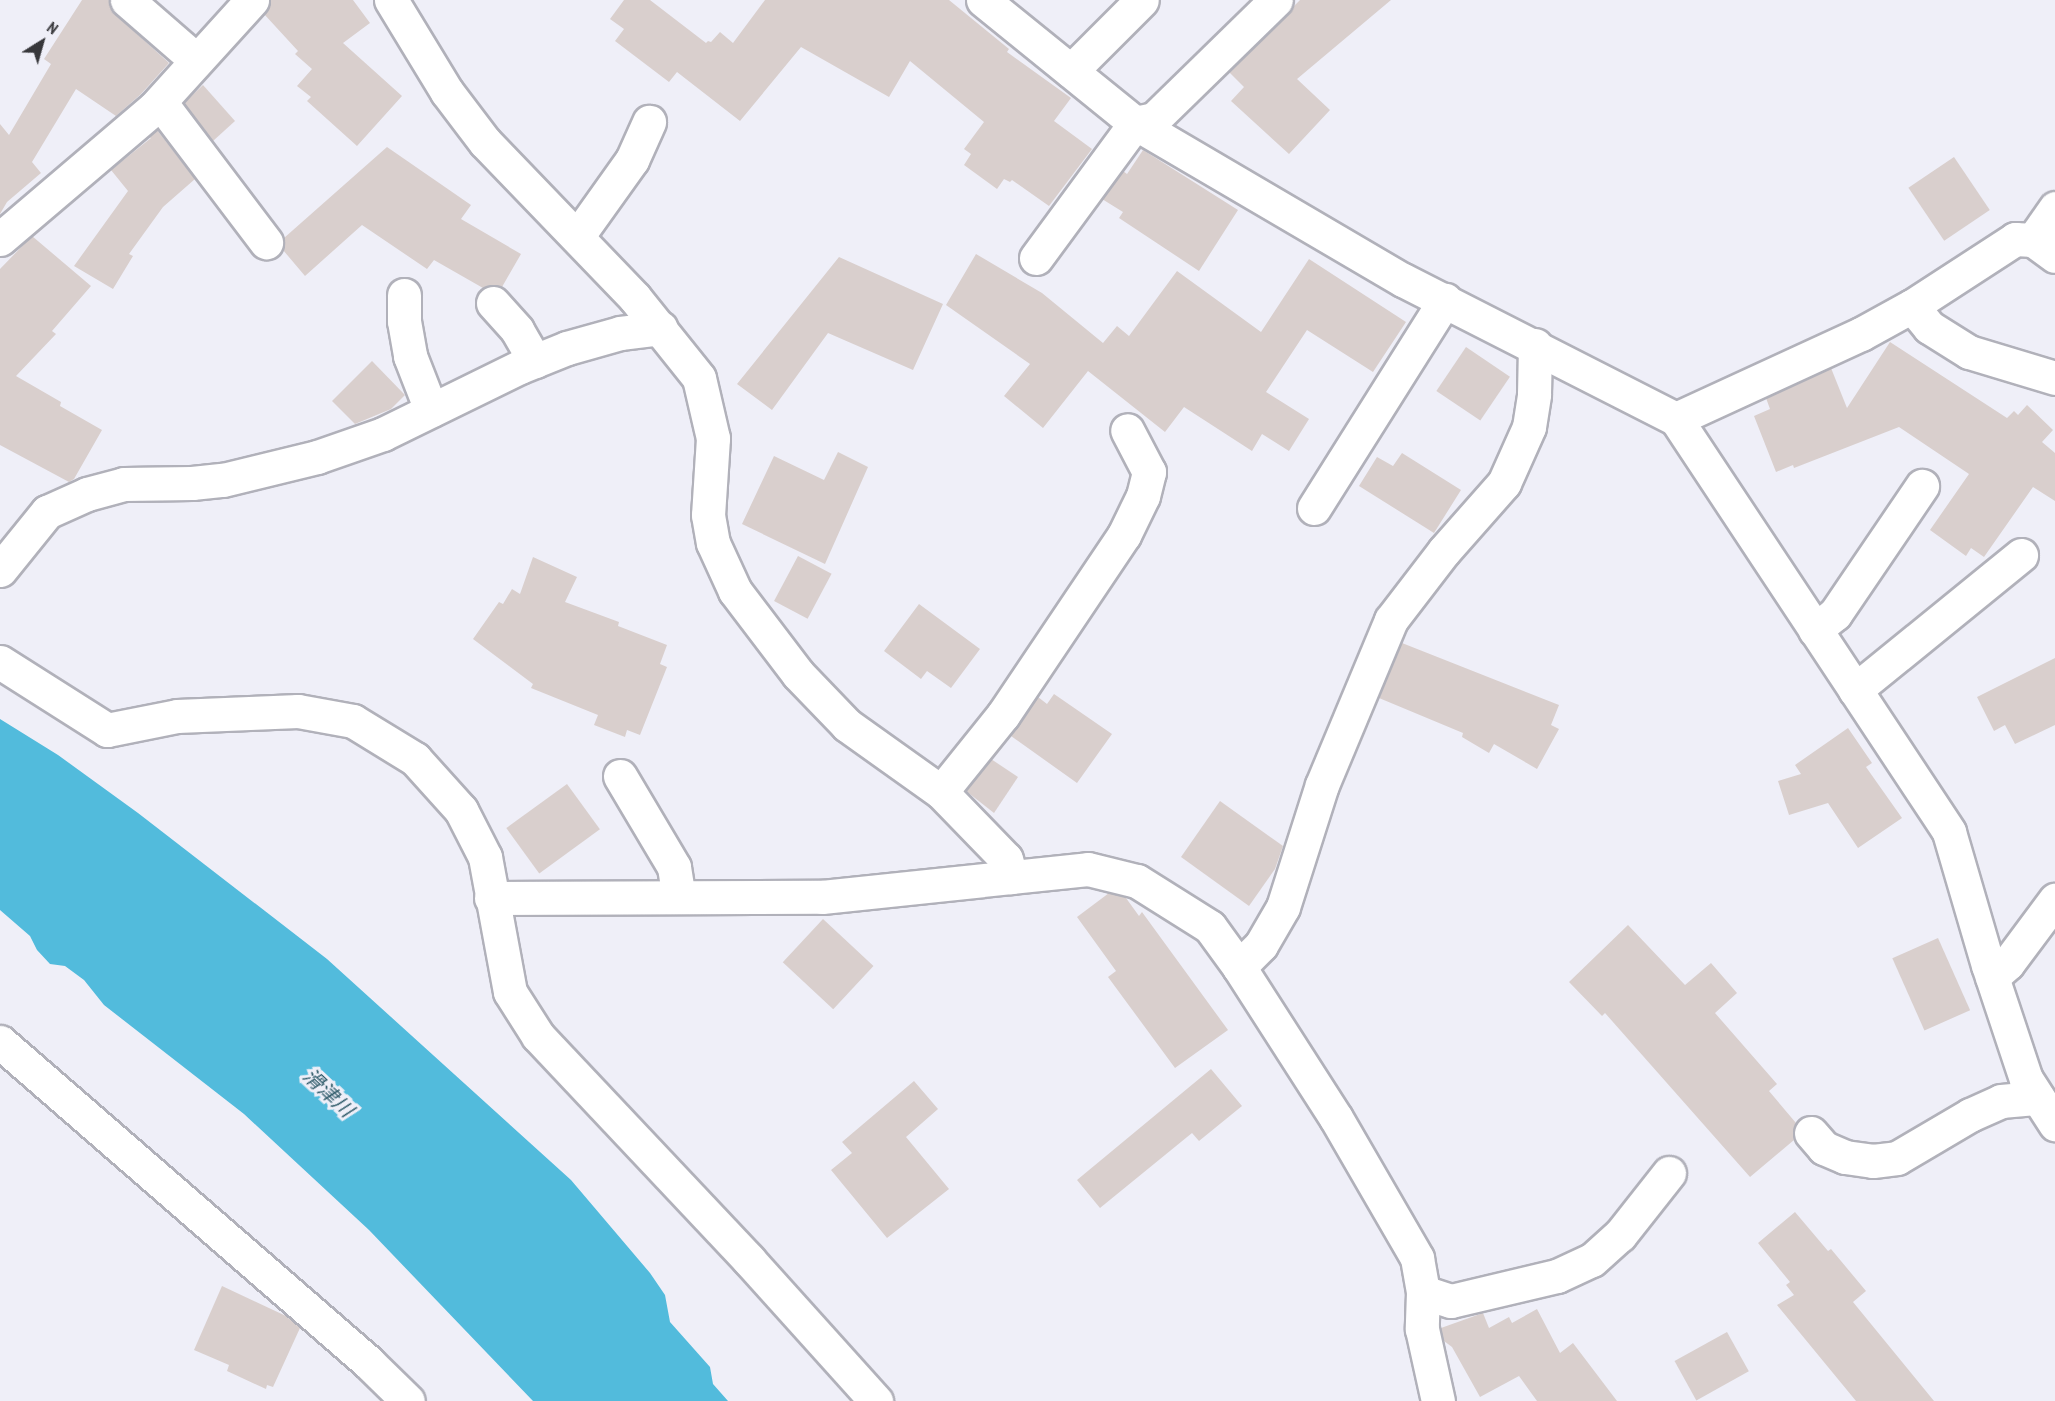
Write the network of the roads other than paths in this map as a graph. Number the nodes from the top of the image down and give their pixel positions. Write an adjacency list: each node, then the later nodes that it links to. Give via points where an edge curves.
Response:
1 (127, 0): 7 (street)
2 (252, 0): 7 (street)
3 (391, 0): 13 (street, via 447,92 485,142)
4 (983, 0): 8 (street)
5 (1142, 0): 8 (street)
6 (1276, 0): 11 (street, via 1154,119)
7 (196, 60): 9 (street)
8 (1071, 71): 11 (street)
9 (160, 102): 14 (street); 15 (street)
10 (649, 122): 13 (street, via 632,160)
11 (1135, 123): 17 (street); 19 (street, via 1403,280)
12 (2055, 208): 16 (street)
13 (577, 237): 22 (street)
14 (0, 239)
15 (266, 242)
16 (2044, 248): 21 (street, via 2015,239)
17 (1036, 258)
18 (404, 295): 26 (street, via 410,356)
19 (1445, 300): 23 (street); 30 (street)
20 (493, 303): 24 (street, via 517,330)
21 (1912, 306): 25 (street, via 1929,327 1969,352); 27 (street, via 1861,334)
22 (661, 328): 24 (street, via 620,333); 37 (street, via 699,378 713,438 708,515 713,543 735,591 798,674 847,725)
23 (1535, 345): 27 (street); 42 (street, via 1529,426 1504,483 1444,550 1391,620 1322,784 1283,907 1260,945)
24 (535, 361): 26 (street)
25 (2055, 378)
26 (431, 410): 32 (street, via 383,434 317,457 223,480 124,484 87,494 47,512)
27 (1676, 419): 33 (street)
28 (1127, 430): 37 (street, via 1149,472 1143,496 1124,535 1003,715)
29 (1922, 486): 33 (street, via 1835,614)
30 (1314, 508)
31 (2021, 555): 35 (street)
32 (0, 570)
33 (1815, 630): 35 (street)
34 (0, 662): 40 (street, via 107,730 177,716 298,711 353,721 415,759 461,810 485,857)
35 (1855, 690): 43 (street, via 1949,832)
36 (620, 776): 39 (street, via 674,867)
37 (941, 792): 38 (street, via 1006,859)
38 (1011, 877): 39 (street, via 822,897); 42 (street, via 1088,869 1137,881 1209,927)
39 (679, 897): 40 (street)
40 (491, 898): 50 (street, via 510,992 538,1036)
41 (2055, 900): 43 (street, via 2008,963)
42 (1239, 967): 48 (street, via 1336,1118 1417,1258)
43 (1992, 976): 45 (street, via 2026,1079)
44 (0, 1042): 49 (street)
45 (2047, 1111): 46 (street, via 2001,1101 1897,1158 1873,1161 1845,1157 1824,1148)
46 (1811, 1133)
47 (1669, 1173): 48 (street, via 1620,1235 1592,1260 1557,1276 1451,1301)
48 (1423, 1292): 51 (street, via 1422,1329)
49 (408, 1401)
50 (876, 1401)
51 (1438, 1401)

